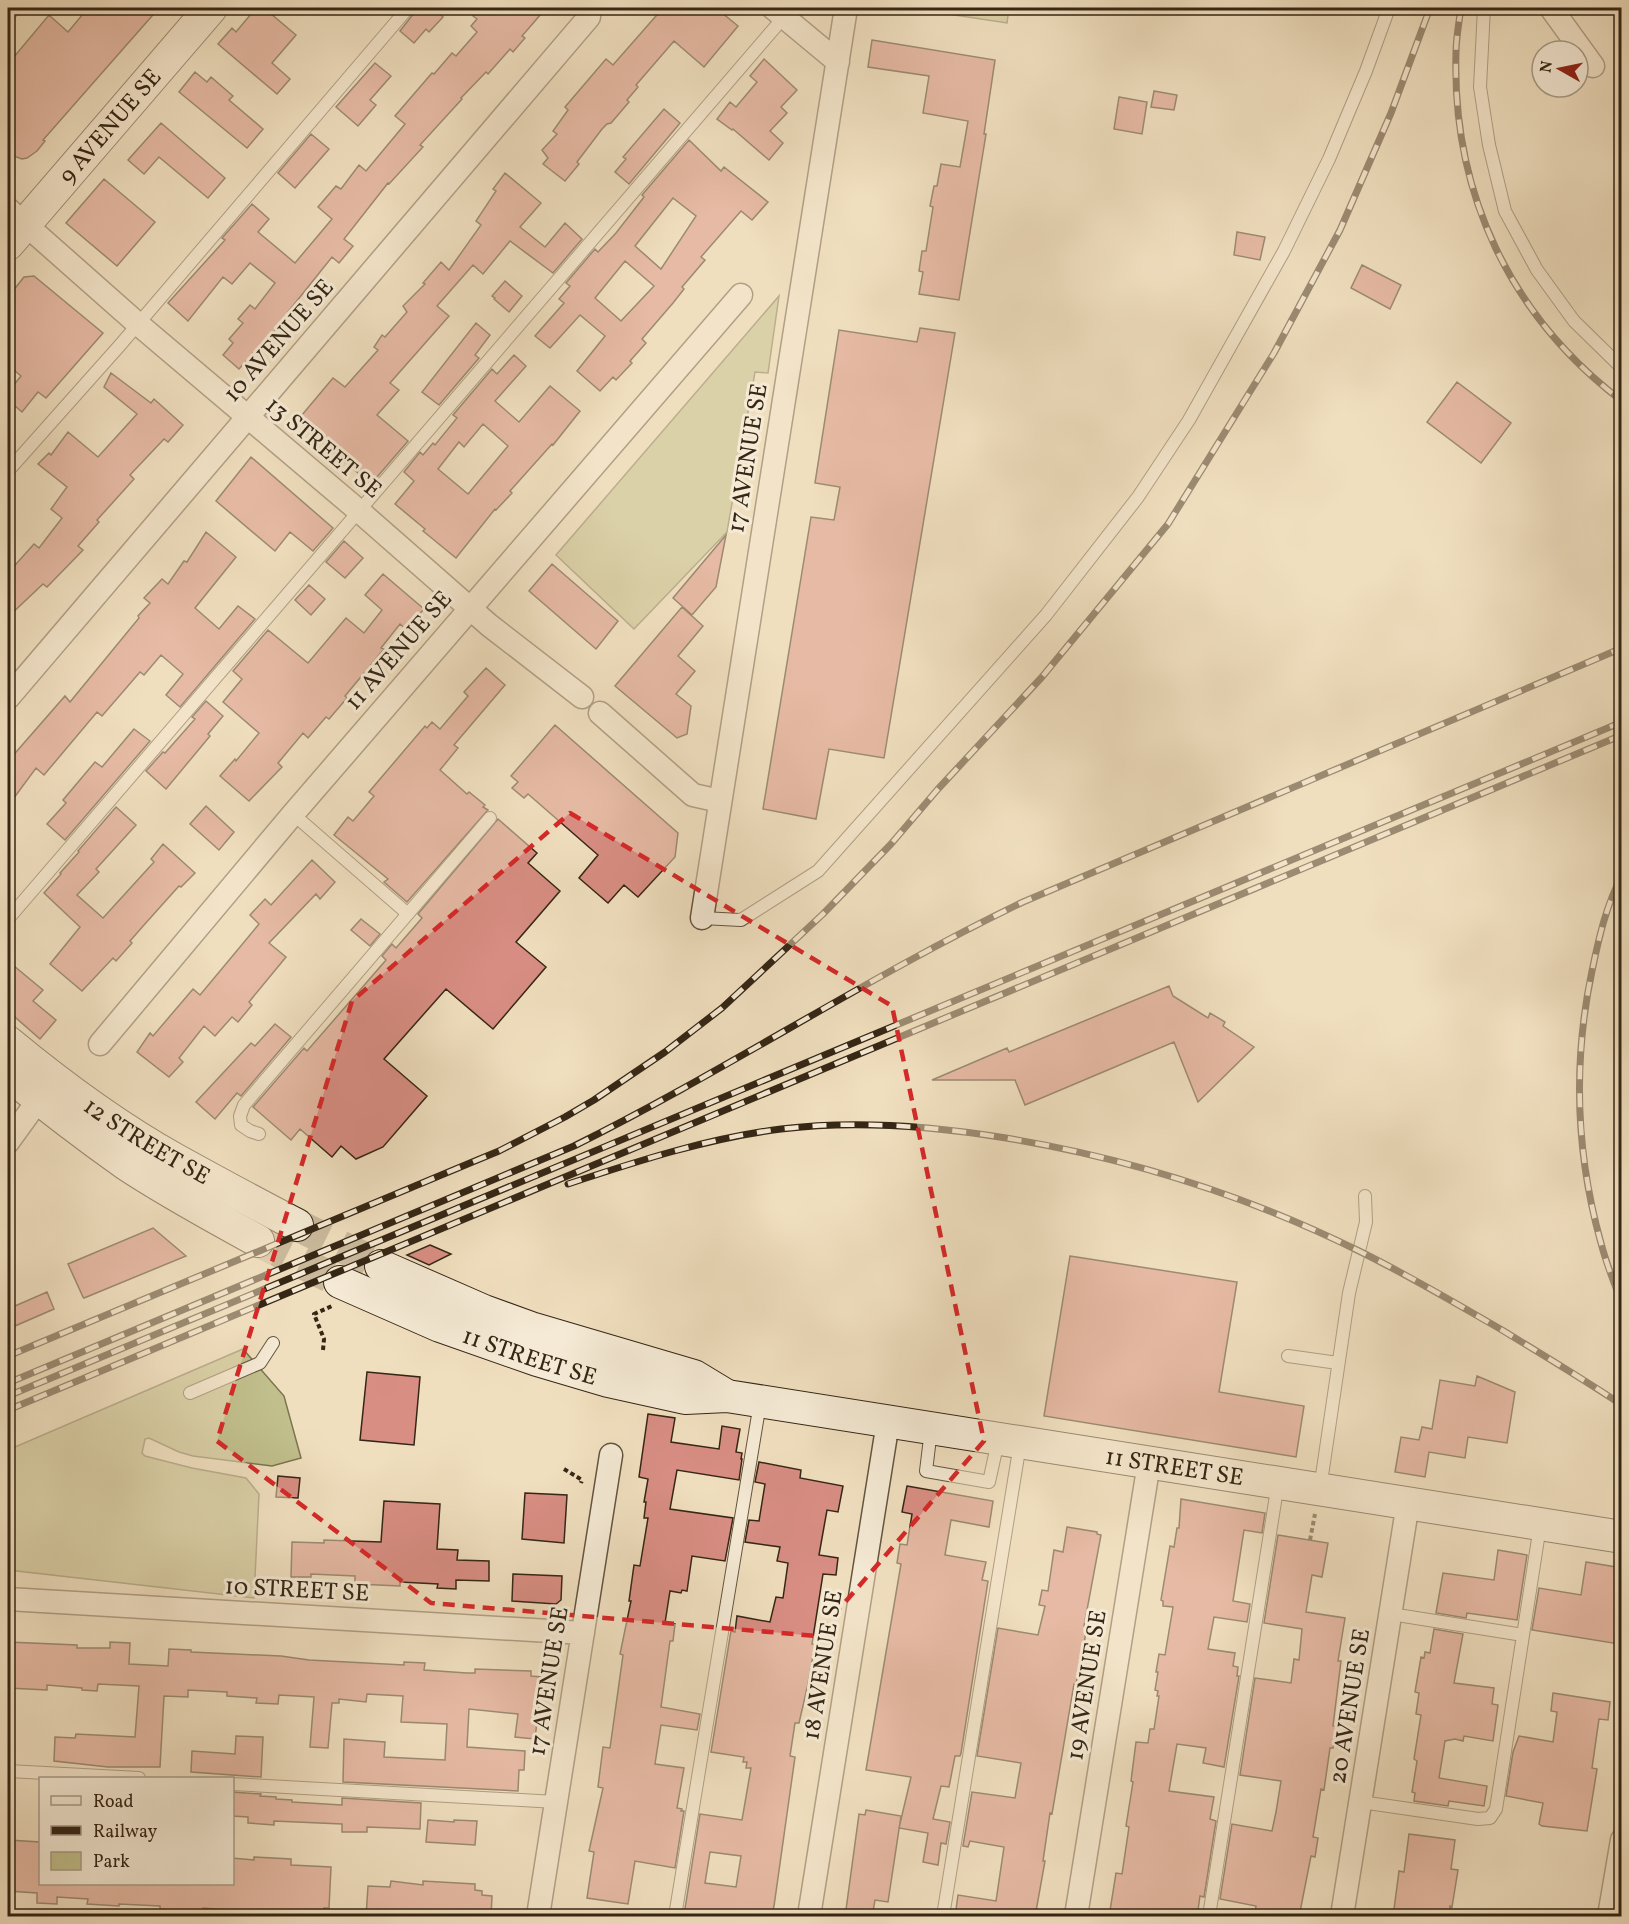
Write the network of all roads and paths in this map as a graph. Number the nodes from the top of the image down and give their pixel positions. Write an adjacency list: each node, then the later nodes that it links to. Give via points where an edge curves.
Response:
1 (15, 8): 9 (lane)
2 (211, 8): 13 (street, 9 AVENUE SE)
3 (408, 8): 15 (lane)
4 (846, 8): 11 (street, 17 AVENUE SE)
5 (1389, 8): 28 (lane, via 1329,159 1284,251 1190,420 1138,497 1046,615 818,871 741,920)
6 (1484, 8): 16 (lane, via 1480,87 1505,211 1537,270 1574,321)
7 (1551, 8): 12 (street)
8 (779, 12): 11 (street); 19 (lane)
9 (8, 16)
10 (589, 17): 17 (street, 10 AVENUE SE)
11 (838, 62): 24 (street, 17 AVENUE SE)
12 (1593, 66)
13 (13, 226): 15 (street, 13 STREET SE)
14 (741, 295): 20 (street, 11 AVENUE SE)
15 (138, 324): 17 (street, 13 STREET SE); 18 (lane)
16 (1622, 368)
17 (247, 417): 19 (street, 13 STREET SE); 22 (street, 10 AVENUE SE)
18 (8, 471)
19 (359, 511): 20 (street, 13 STREET SE); 29 (lane)
20 (469, 609): 21 (street, 13 STREET SE); 25 (street, 11 AVENUE SE)
21 (582, 697)
22 (8, 698)
23 (600, 713): 24 (street, via 693,795)
24 (720, 801): 28 (street, 17 AVENUE SE)
25 (293, 814): 27 (lane); 31 (street, 11 AVENUE SE)
26 (490, 818): 27 (lane)
27 (408, 914): 34 (lane, via 244,1105 241,1125)
28 (702, 918)
29 (8, 919)
30 (8, 1042): 33 (street, 12 STREET SE)
31 (100, 1044)
32 (8, 1074): 33 (street, 12 STREET SE)
33 (46, 1089): 35 (street); 37 (street, 12 STREET SE, via 118,1124 175,1160); 38 (street, 12 STREET SE, via 126,1164)
34 (259, 1134)
35 (8, 1142)
36 (1365, 1196): 44 (lane, via 1366,1222)
37 (297, 1225)
38 (258, 1241)
39 (381, 1266): 46 (street, 11 STREET SE, via 531,1328 694,1376)
40 (333, 1296): 42 (path, via 314,1314 324,1339); 46 (street, 11 STREET SE, via 642,1390 685,1398)
41 (273, 1343): 45 (lane, via 260,1364)
42 (323, 1350)
43 (1288, 1356): 44 (lane)
44 (1338, 1363): 56 (lane)
45 (190, 1393)
46 (727, 1396): 47 (street, 11 STREET SE)
47 (760, 1401): 48 (street, 11 STREET SE); 72 (lane)
48 (888, 1422): 49 (street, 11 STREET SE); 73 (street, 18 AVENUE SE)
49 (932, 1429): 50 (street, 11 STREET SE); 50 (lane, via 926,1471 989,1482)
50 (1009, 1441): 52 (street, 11 STREET SE); 74 (lane)
51 (611, 1455): 63 (street, 17 AVENUE SE)
52 (1149, 1463): 54 (street, 11 STREET SE); 75 (street, 19 AVENUE SE)
53 (564, 1468): 55 (path, via 582,1480)
54 (1278, 1483): 56 (street, 11 STREET SE); 76 (lane)
55 (581, 1484)
56 (1317, 1502): 57 (street, 11 STREET SE); 60 (path)
57 (1408, 1503): 58 (street, 11 STREET SE); 62 (street, 20 AVENUE SE)
58 (1540, 1524): 59 (street, 11 STREET SE); 64 (lane)
59 (1622, 1537)
60 (1310, 1540)
61 (8, 1599): 63 (street, 10 STREET SE)
62 (1391, 1614): 64 (lane); 69 (street, 20 AVENUE SE)
63 (583, 1634): 68 (street, 17 AVENUE SE)
64 (1523, 1635): 69 (lane, via 1496,1809 1490,1818)
65 (8, 1771): 66 (lane)
66 (106, 1777)
67 (234, 1784): 68 (lane)
68 (556, 1802): 71 (street, 17 AVENUE SE)
69 (1361, 1802): 77 (street, 20 AVENUE SE)
70 (1622, 1840): 78 (street)
71 (538, 1917)
72 (675, 1917)
73 (809, 1917)
74 (943, 1917)
75 (1076, 1917)
76 (1209, 1917)
77 (1342, 1917)
78 (1609, 1917)

